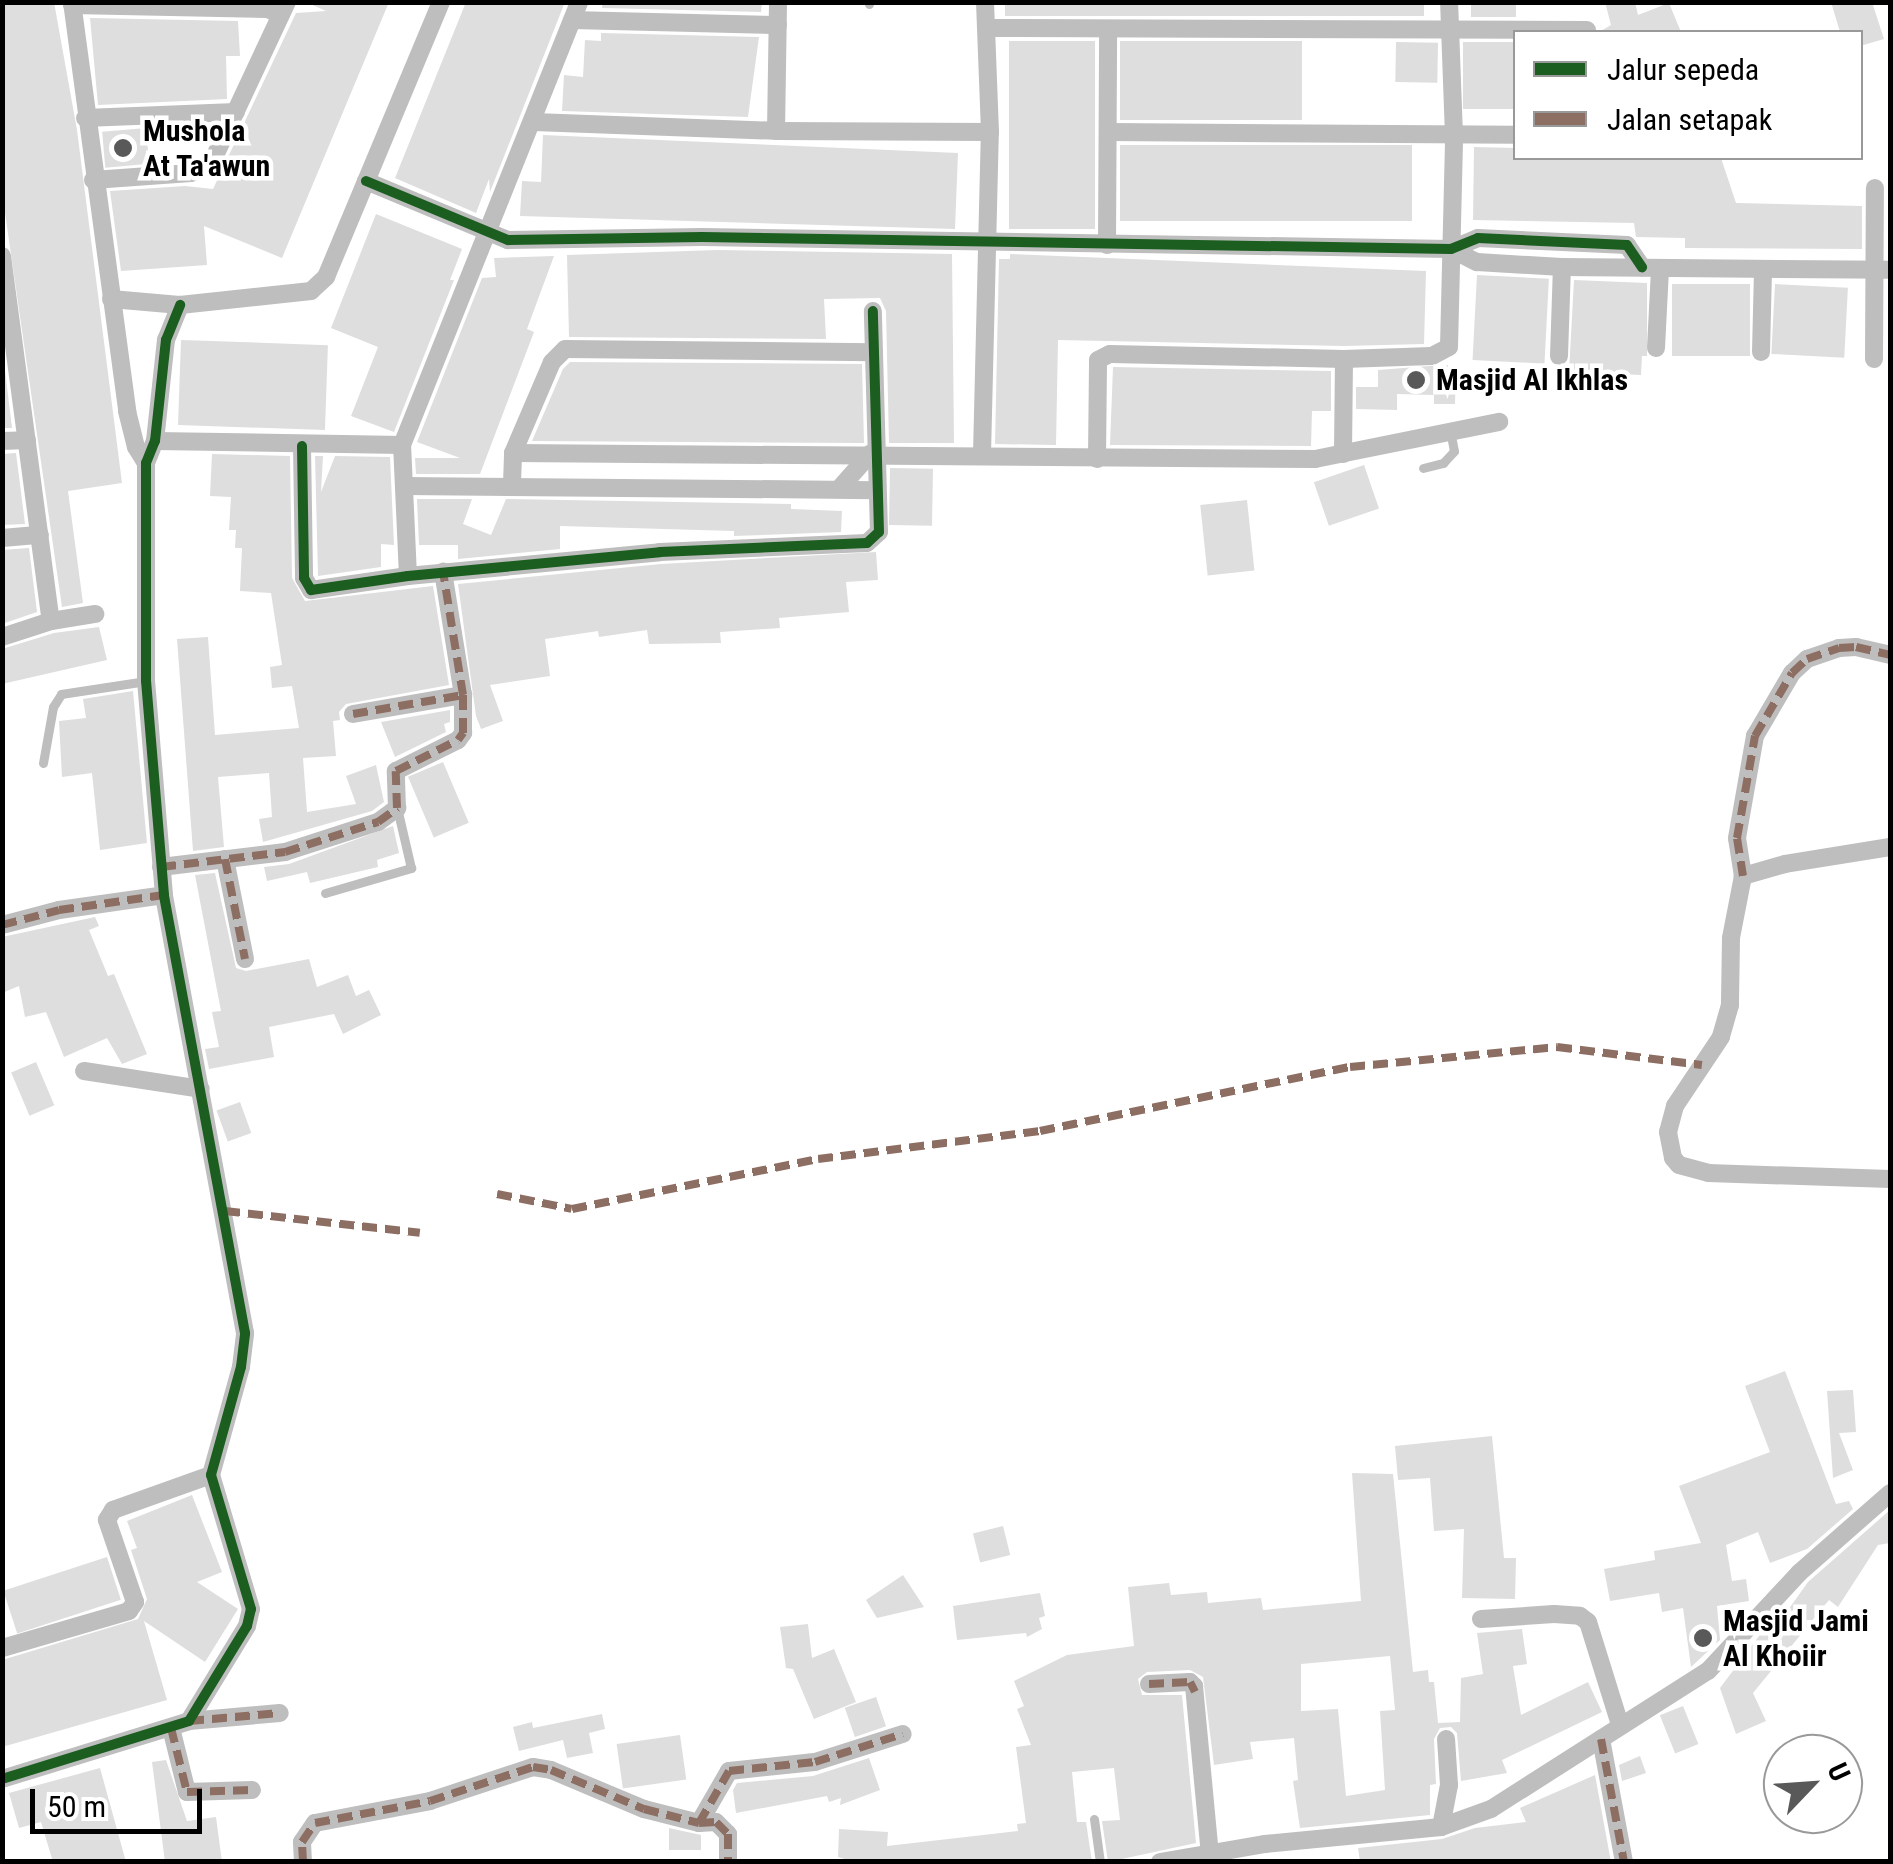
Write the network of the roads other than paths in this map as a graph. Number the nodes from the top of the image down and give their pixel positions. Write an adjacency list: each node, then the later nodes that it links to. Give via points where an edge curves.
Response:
1 (441, 2): 22 (street)
2 (778, 2): 8 (street)
3 (985, 2): 9 (street)
4 (1450, 2): 12 (street)
5 (72, 4): 6 (street); 14 (street)
6 (284, 9): 13 (street)
7 (576, 11): 8 (street); 15 (street)
8 (778, 26): 16 (street)
9 (986, 28): 10 (street); 17 (street)
10 (1108, 30): 12 (street); 18 (street)
11 (1513, 31): 12 (street)
12 (1451, 32): 20 (street)
13 (236, 112): 14 (street); 21 (street, via 203,170)
14 (85, 118): 21 (street)
15 (534, 122): 16 (street); 24 (street)
16 (776, 131): 17 (street)
17 (990, 132): 25 (street)
18 (1108, 132): 20 (street); 26 (street)
19 (1513, 135): 20 (street)
20 (1454, 136): 27 (street)
21 (93, 180): 33 (street)
22 (366, 181): 24 (street); 34 (street, via 326,277 312,291)
23 (1875, 188): 32 (street)
24 (490, 234): 25 (street, via 508,240); 48 (street)
25 (989, 244): 26 (street); 52 (street)
26 (1106, 245): 27 (street)
27 (1451, 249): 29 (street, via 1477,262); 30 (street, via 1478,238 1626,245); 41 (street, via 1449,347 1432,356)
28 (2, 256): 37 (street)
29 (1562, 267): 30 (street); 40 (street)
30 (1651, 268): 31 (street); 36 (street)
31 (1763, 270): 32 (street); 39 (street)
32 (1883, 270): 42 (street)
33 (111, 299): 34 (street); 55 (street, via 127,410)
34 (180, 305): 46 (street, via 166,340)
35 (873, 310): 38 (street)
36 (1656, 348)
37 (9, 350): 45 (street)
38 (874, 352): 50 (street, via 565,349 552,362); 51 (street)
39 (1761, 352)
40 (1559, 356)
41 (1344, 359): 53 (street); 54 (street, via 1134,352 1104,357 1098,360)
42 (1874, 359)
43 (1500, 422): 44 (street)
44 (1449, 428): 53 (street); 56 (lane, via 1454,451)
45 (27, 440): 47 (street); 61 (street)
46 (154, 441): 49 (street); 55 (street)
47 (2, 442)
48 (402, 445): 49 (street); 58 (street)
49 (302, 446): 64 (street, via 307,586 320,590)
50 (513, 454): 51 (street); 57 (street)
51 (873, 454): 52 (street); 59 (street); 60 (street)
52 (982, 454): 54 (street)
53 (1344, 454): 54 (street)
54 (1097, 459)
55 (146, 463): 69 (street)
56 (1423, 468)
57 (512, 484): 58 (street); 59 (street)
58 (404, 486): 64 (street)
59 (839, 489): 60 (street)
60 (877, 490): 63 (street, via 879,532 867,542)
61 (40, 535): 62 (street); 66 (street)
62 (2, 538)
63 (443, 572): 64 (street); 70 (street)
64 (408, 576)
65 (94, 614): 66 (street)
66 (52, 621): 67 (street)
67 (2, 636)
68 (1890, 655): 77 (street, via 1839,648 1807,659 1792,673 1755,736 1737,838)
69 (146, 681): 72 (lane, via 61,694); 76 (street)
70 (463, 696): 71 (street); 73 (street, via 458,740 396,771)
71 (353, 714)
72 (42, 764)
73 (397, 808): 75 (street, via 378,822 285,852); 78 (lane, via 411,868)
74 (1890, 847): 77 (street)
75 (225, 859): 76 (street); 81 (street)
76 (161, 868): 79 (street)
77 (1743, 876): 84 (street, via 1731,938 1730,1004 1721,1037 1674,1106 1672,1158 1708,1173)
78 (324, 894)
79 (164, 896): 80 (street, via 59,910); 83 (street)
80 (2, 926)
81 (245, 959)
82 (84, 1071): 83 (street)
83 (201, 1089): 85 (street, via 245,1332)
84 (1890, 1179)
85 (210, 1475): 88 (street, via 118,1506 110,1515 135,1602 129,1611); 91 (street, via 251,1609)
86 (1890, 1493): 92 (street, via 1799,1573 1708,1671)
87 (1481, 1619): 92 (street, via 1554,1614 1588,1622)
88 (2, 1648)
89 (1149, 1684): 101 (street, via 1194,1686)
90 (280, 1713): 91 (street)
91 (180, 1724): 96 (street); 97 (street, via 187,1792)
92 (1620, 1725): 95 (street)
93 (902, 1734): 99 (street, via 814,1762 729,1770)
94 (1446, 1739): 100 (street, via 1450,1786)
95 (1601, 1739): 100 (street, via 1491,1808); 106 (street)
96 (2, 1779)
97 (252, 1790)
98 (1094, 1818): 104 (lane)
99 (700, 1824): 102 (street, via 533,1767 430,1801 316,1823 302,1842); 103 (street, via 723,1826)
100 (1441, 1827): 101 (street)
101 (1210, 1854): 105 (street)
102 (303, 1862)
103 (728, 1862)
104 (1100, 1862)
105 (1160, 1862)
106 (1624, 1862)

